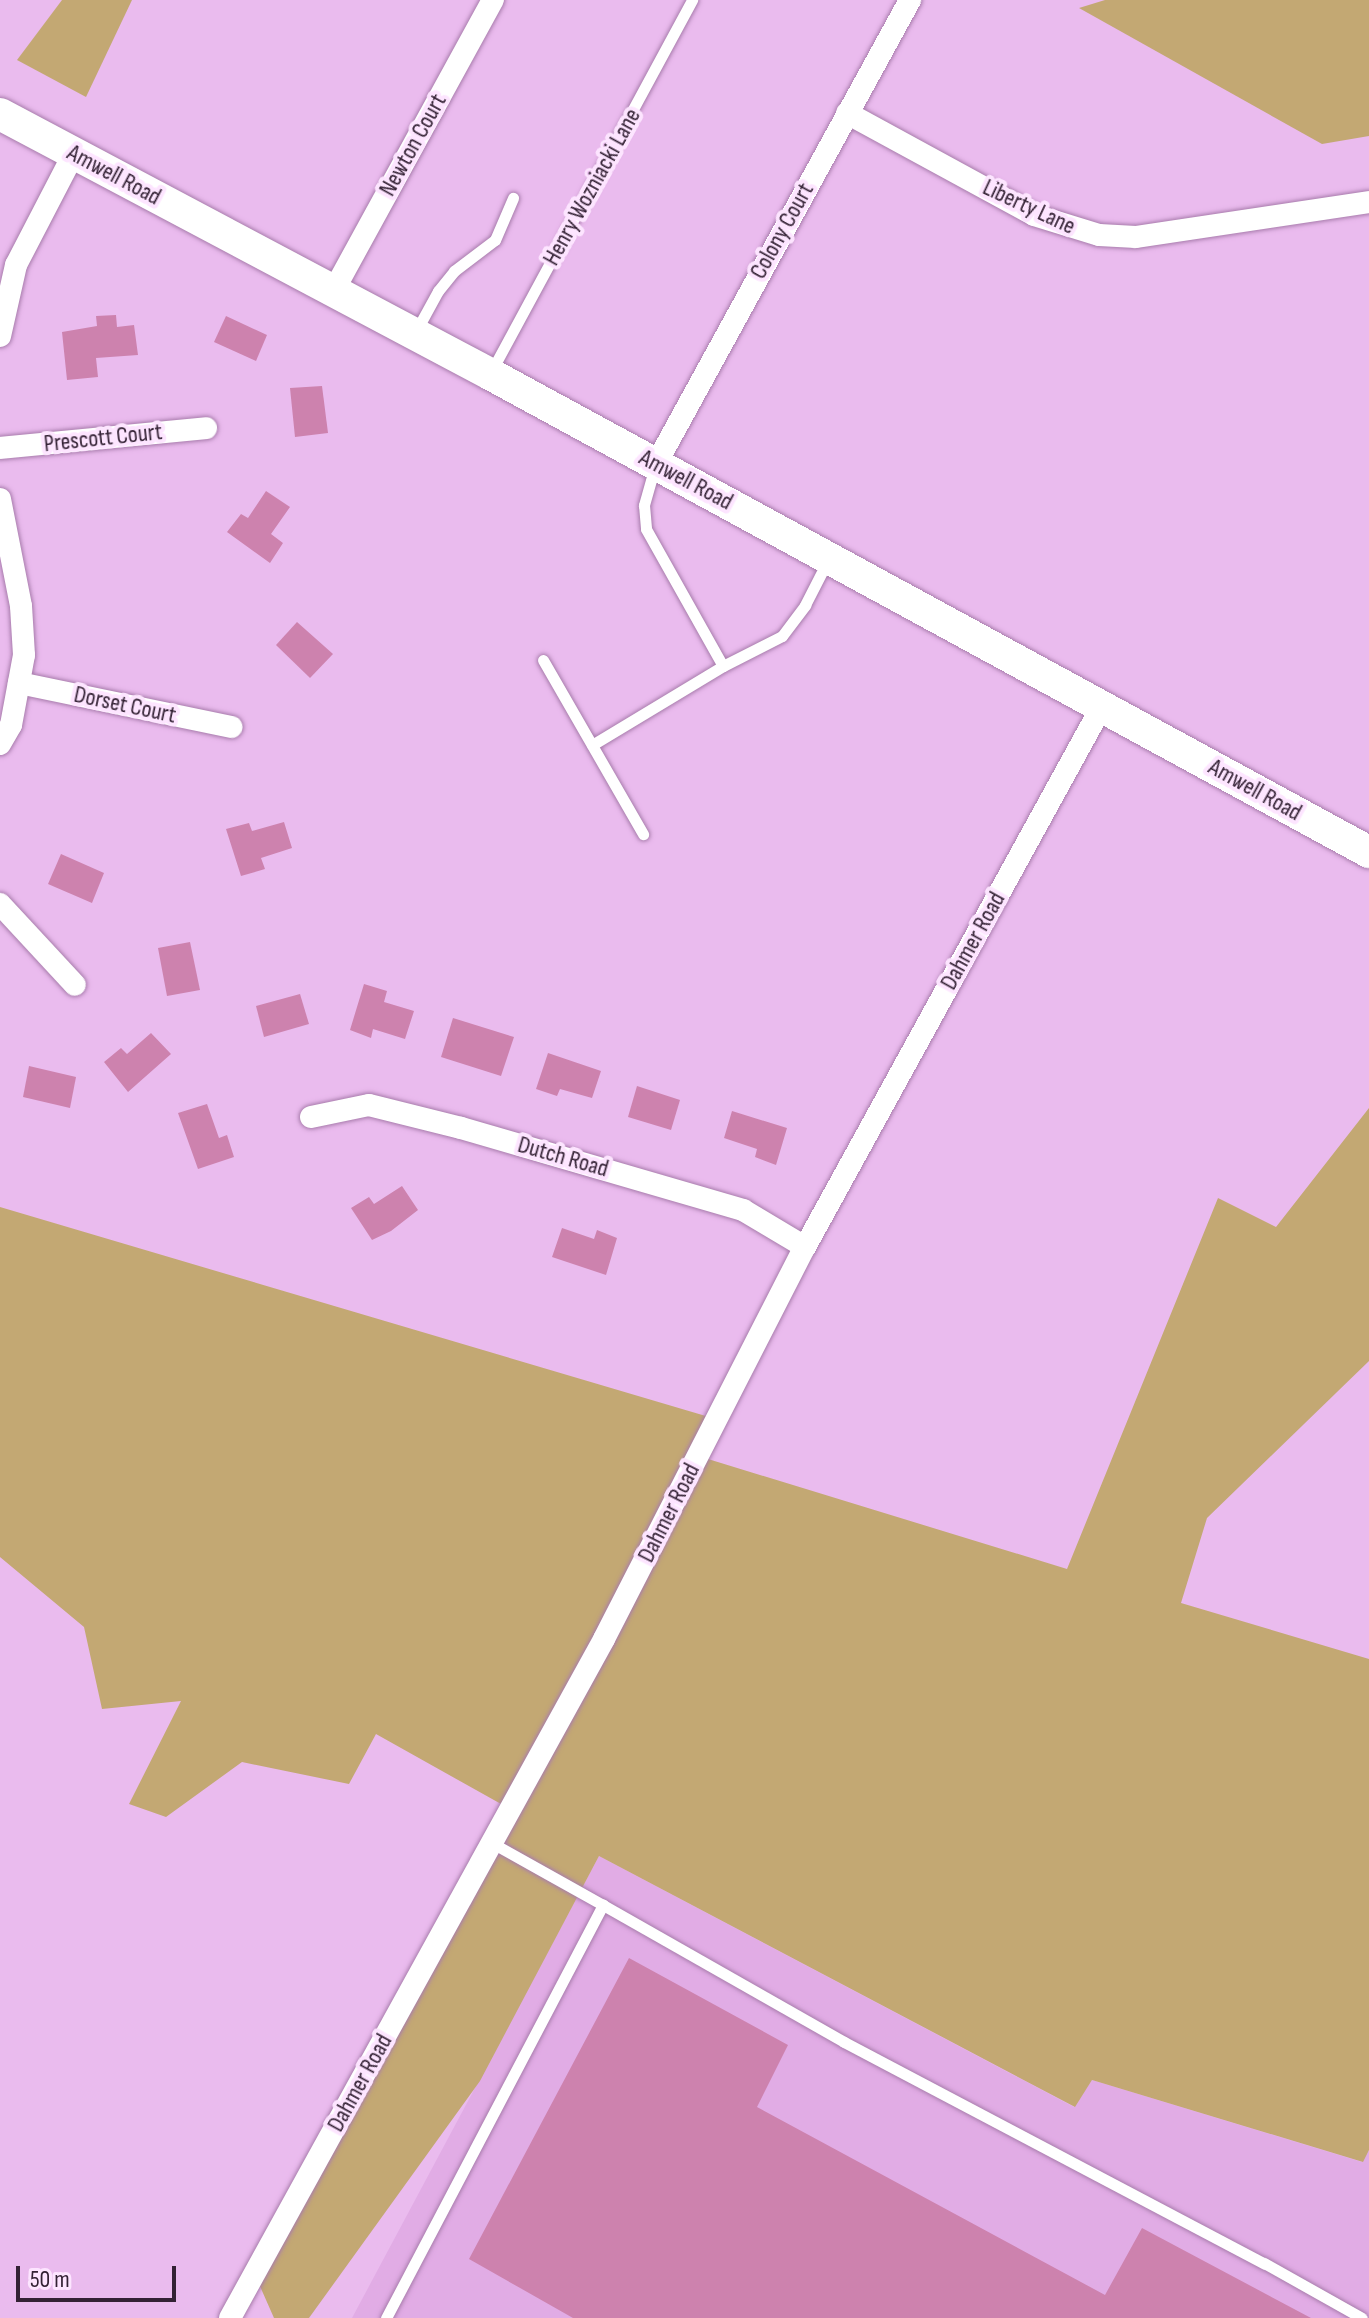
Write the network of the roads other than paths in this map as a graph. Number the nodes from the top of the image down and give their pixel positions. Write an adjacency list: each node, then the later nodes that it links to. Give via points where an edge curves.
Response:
1 (493, 0): 9 (street, Newton Court)
2 (692, 0): 12 (lane, Henry Wozniacki Lane)
3 (910, 0): 4 (street, Colony Court)
4 (847, 113): 8 (street, Liberty Lane, via 1034,215 1099,235 1136,237); 15 (street, Colony Court)
5 (0, 114): 6 (main road, Amwell Road)
6 (74, 153): 9 (main road, Amwell Road); 11 (street, via 16,265)
7 (513, 198): 10 (lane, via 495,240 454,271)
8 (1369, 202)
9 (334, 290): 10 (main road, Amwell Road)
10 (414, 334): 12 (main road, Amwell Road)
11 (0, 336)
12 (490, 374): 15 (main road, Amwell Road)
13 (206, 428): 14 (street, Prescott Court)
14 (0, 448)
15 (656, 464): 18 (main road, Amwell Road); 20 (lane, via 644,505 646,529)
16 (0, 499): 17 (street)
17 (4, 543): 21 (street, via 21,606 24,655)
18 (829, 558): 20 (lane, via 782,636); 22 (main road, Amwell Road)
19 (543, 660): 25 (lane)
20 (723, 666): 25 (lane)
21 (19, 683): 23 (street, Dorset Court); 24 (street, via 11,725)
22 (1102, 706): 27 (main road, Amwell Road); 31 (street, Dahmer Road)
23 (231, 727)
24 (0, 744)
25 (592, 745): 26 (lane)
26 (643, 834)
27 (1369, 852)
28 (0, 904): 29 (street)
29 (75, 985)
30 (311, 1117): 31 (street, Dutch Road, via 369,1105 461,1128 743,1210)
31 (805, 1247): 32 (street, Dahmer Road, via 604,1639)
32 (492, 1843): 33 (lane); 34 (street, Dahmer Road)
33 (603, 1905): 35 (lane); 36 (lane, via 844,2042)
34 (230, 2318)
35 (386, 2318)
36 (1362, 2318)

